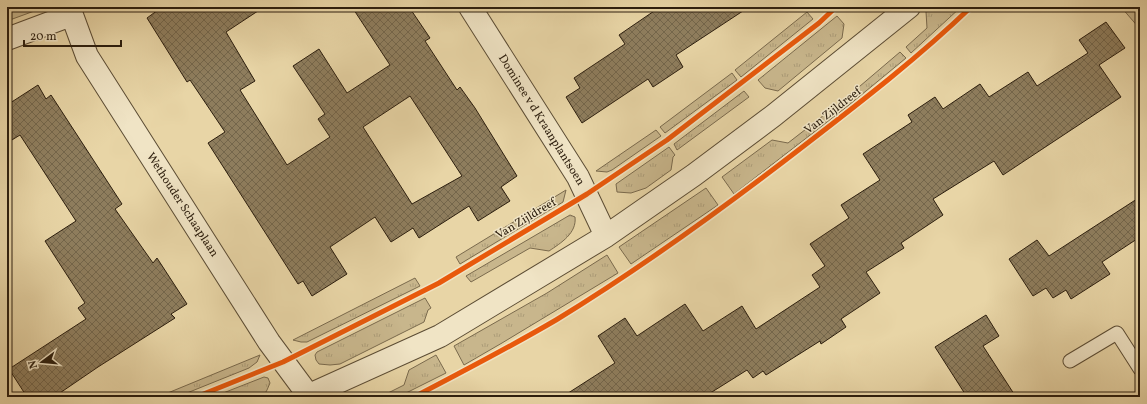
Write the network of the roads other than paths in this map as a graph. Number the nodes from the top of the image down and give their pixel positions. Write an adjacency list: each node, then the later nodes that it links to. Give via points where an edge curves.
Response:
1 (470, 7): 5 (street, Dominee v d Kraanplantsoen, via 578,177)
2 (909, 7): 5 (street, via 773,116)
3 (70, 11): 4 (street); 8 (street, Wethouder Schaaplaan, via 88,56 269,342)
4 (7, 39)
5 (606, 236): 8 (street, via 440,336)
6 (1070, 362): 7 (lane, via 1117,333)
7 (1140, 369)
8 (307, 396)

